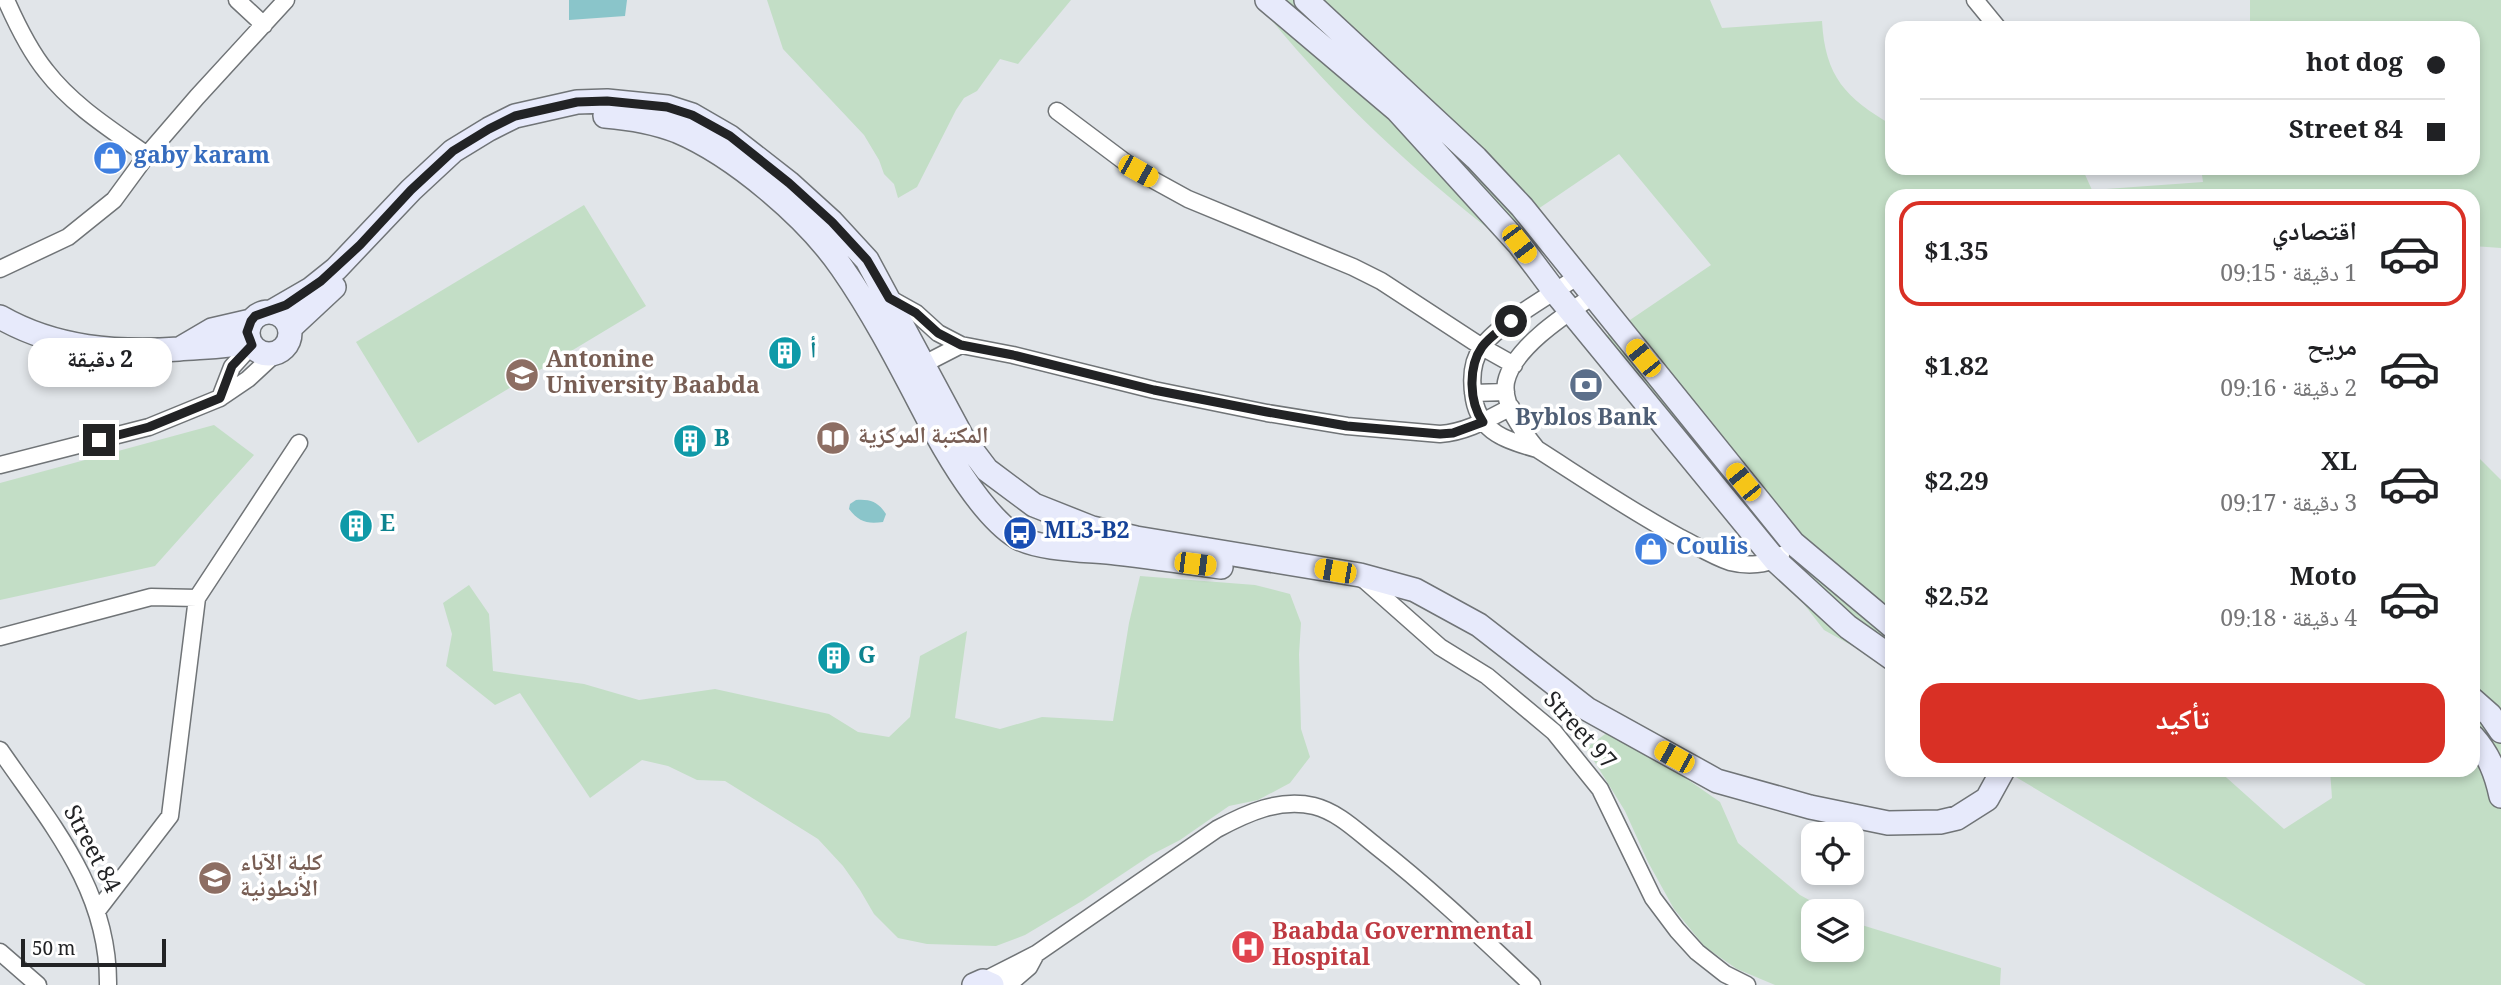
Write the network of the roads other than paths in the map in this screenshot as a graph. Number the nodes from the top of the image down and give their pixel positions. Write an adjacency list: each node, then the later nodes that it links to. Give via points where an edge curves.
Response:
1 (6, 0): 11 (street, via 24,38 62,89)
2 (237, 0): 8 (street)
3 (286, 0): 8 (street)
4 (1267, 0): 14 (street, via 1397,110 1519,244)
5 (1306, 0): 13 (street, via 1476,158)
6 (1975, 0): 7 (street)
7 (1992, 21)
8 (264, 25): 11 (street)
9 (1057, 111): 25 (street, via 1128,165 1188,199 1381,281)
10 (724, 145): 16 (street, via 789,183 832,222 867,260); 17 (street, via 692,115 640,103 577,102 515,116 453,151 335,269); 21 (street, via 635,119 595,115 552,121 515,133 477,152 441,179); 38 (street, via 822,242 861,297 960,474 1017,537 1068,548)
11 (147, 155): 12 (street, via 96,217 68,237)
12 (0, 269)
13 (1577, 277): 14 (street); 15 (street)
14 (1555, 292): 18 (street); 19 (street)
15 (1593, 296): 18 (street); 36 (street)
16 (889, 298): 24 (street); 27 (street)
17 (273, 311): 21 (street, via 281,314); 23 (street, via 260,313)
18 (1571, 311): 22 (street); 37 (street)
19 (1523, 313): 22 (street); 25 (street)
20 (0, 317): 23 (street, via 73,345 116,351 181,349 212,330)
21 (290, 328): 26 (street, via 288,344)
22 (1542, 334): 28 (street)
23 (251, 336): 26 (street, via 266,354); 30 (street, via 232,366)
24 (961, 345): 27 (street); 32 (street, via 1154,390 1347,426 1440,434)
25 (1482, 347): 28 (street); 29 (street, via 1472,374)
26 (275, 354): 30 (street)
27 (924, 364): 38 (street, via 962,437 987,470 1034,505 1092,528)
28 (1514, 365): 31 (street, via 1506,380)
29 (1473, 393): 31 (street); 32 (street)
30 (220, 398): 35 (street, via 149,427)
31 (1508, 400): 32 (street); 34 (street, via 1522,431)
32 (1483, 422): 34 (street, via 1510,441)
33 (299, 443): 39 (street)
34 (1537, 449): 37 (street, via 1711,555 1751,565)
35 (0, 465)
36 (1793, 543): 37 (street); 40 (street)
37 (1775, 560): 42 (street, via 1848,627)
38 (1365, 581): 48 (street, via 1415,590 1479,625 1587,709 1717,781 1836,812 1919,824 1957,818 1976,807 1987,799); 58 (street, Street 97, via 1440,647 1488,676 1554,732 1600,789 1653,898 1677,930 1725,974)
39 (197, 598): 41 (street, via 151,597); 50 (street, via 170,816)
40 (1885, 621)
41 (0, 637)
42 (1885, 653)
43 (2480, 707): 44 (street)
44 (2501, 731)
45 (2480, 745): 47 (street)
46 (0, 750): 50 (street, Street 84, via 65,845)
47 (2498, 770): 49 (street)
48 (1999, 777)
49 (2501, 796)
50 (97, 911): 55 (street, Street 84)
51 (0, 952): 54 (street)
52 (1036, 954): 53 (street); 56 (street, via 1029,967); 57 (street, via 1217,829 1247,813 1296,804 1337,815 1420,880)
53 (983, 984)
54 (38, 985)
55 (108, 985)
56 (1008, 985)
57 (1532, 985)
58 (1747, 985)

